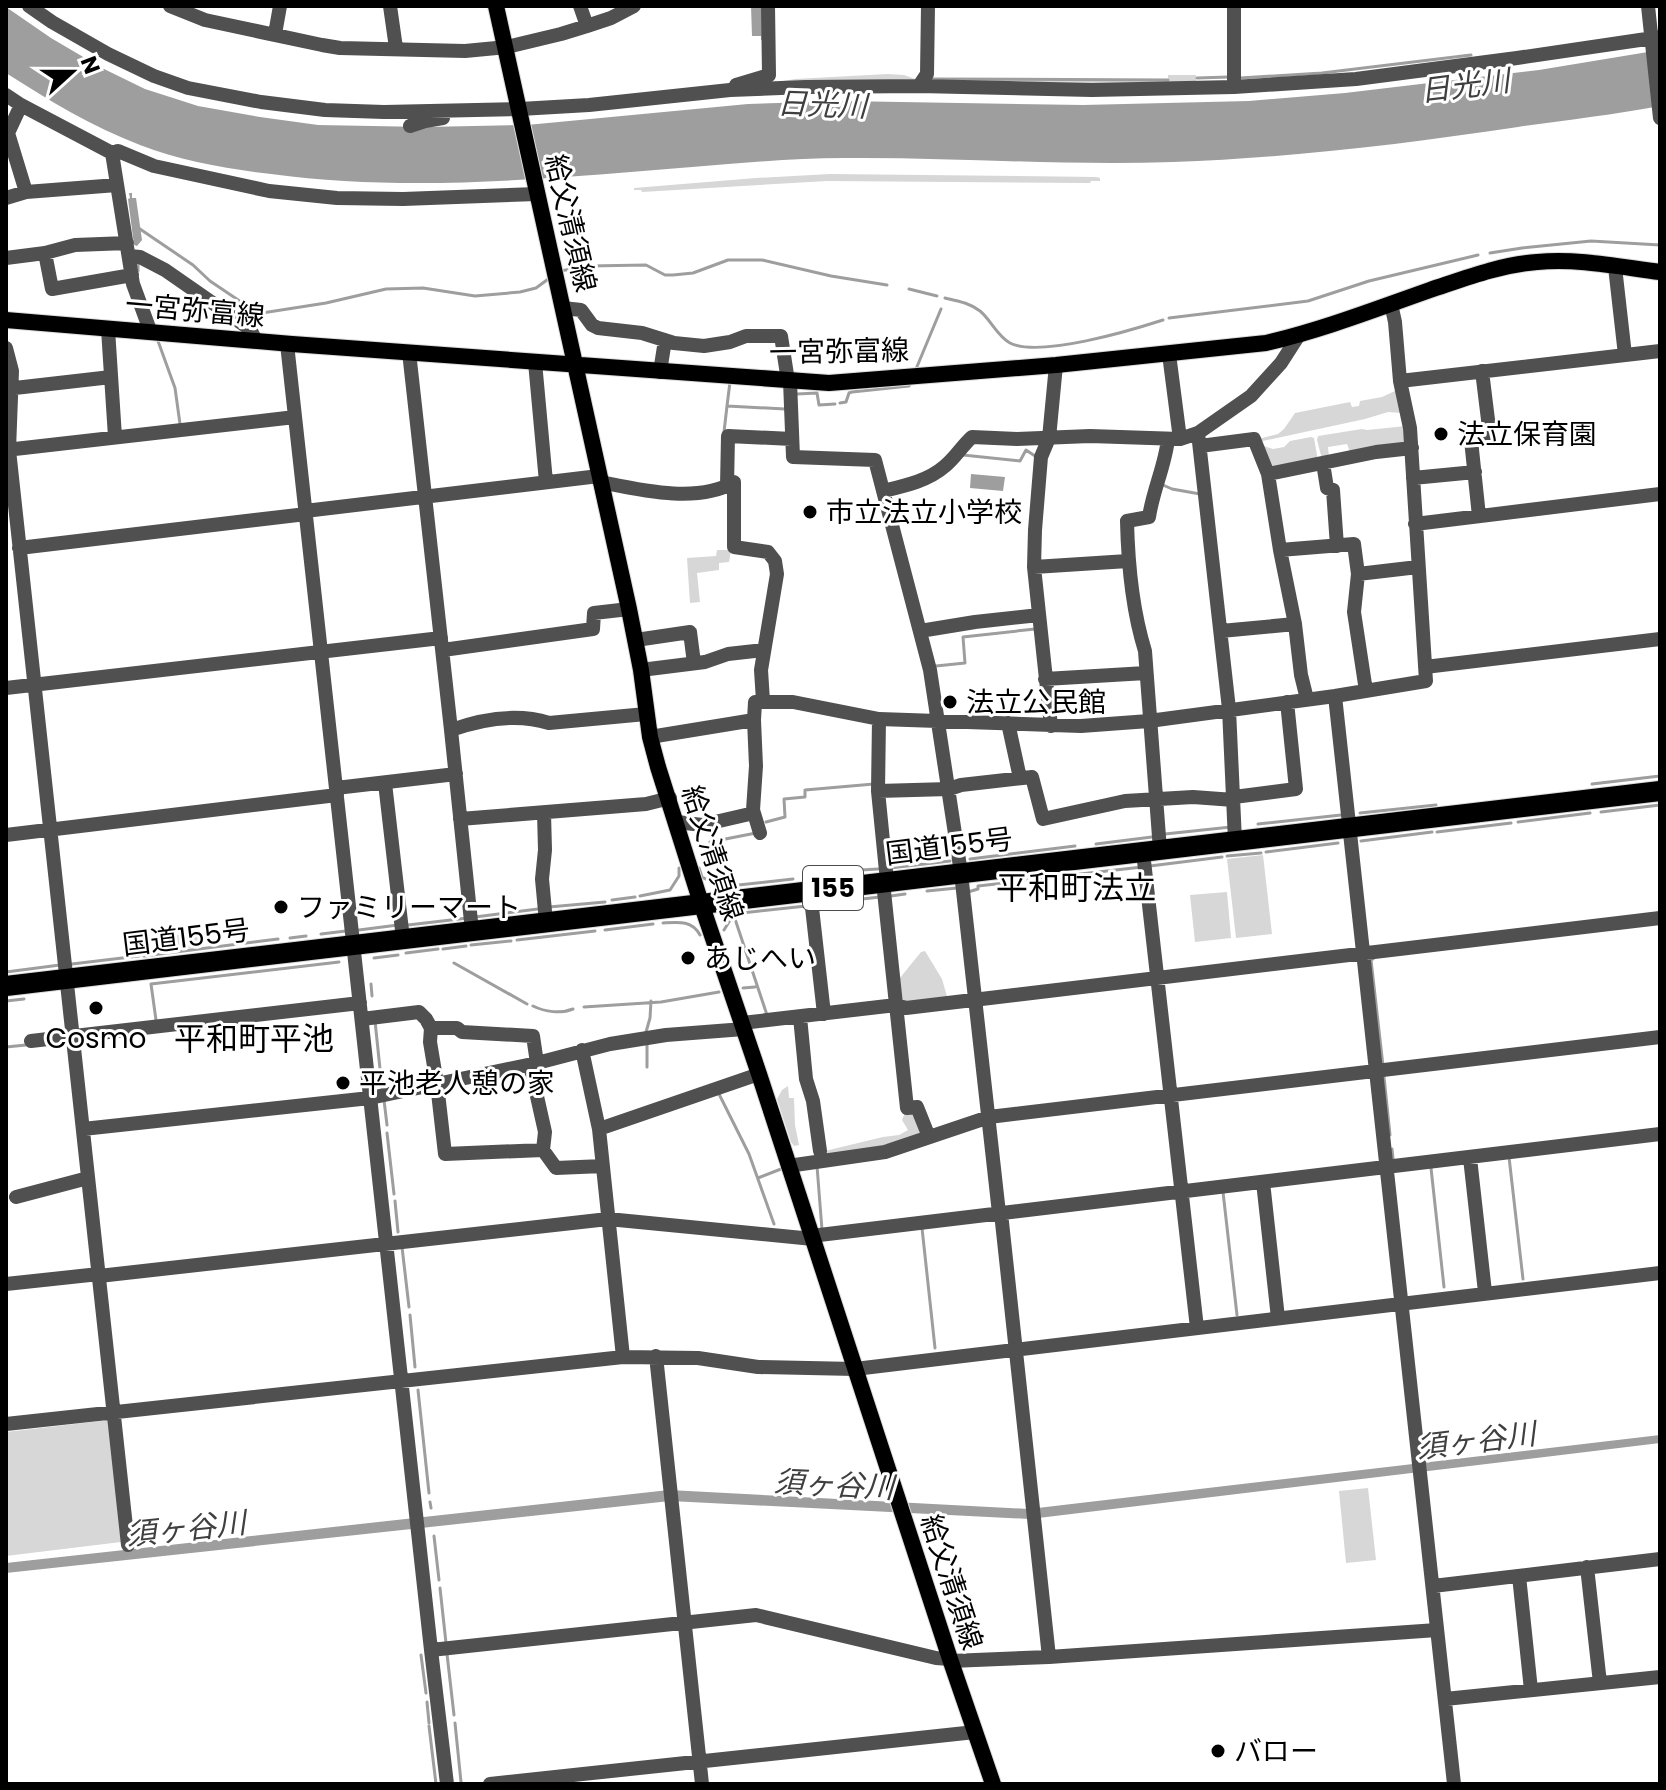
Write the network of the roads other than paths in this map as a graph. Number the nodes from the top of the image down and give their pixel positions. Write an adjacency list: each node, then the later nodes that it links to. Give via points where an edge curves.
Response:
1 (29, 6): 22 (street, via 108,54 188,88 325,110)
2 (170, 6): 11 (street)
3 (280, 6): 13 (street)
4 (390, 6): 16 (street)
5 (496, 6): 15 (main road, 給父清須線)
6 (634, 6): 12 (street, via 611,18)
7 (768, 6): 19 (street, via 769,75)
8 (928, 6): 17 (street, via 927,74)
9 (1234, 6): 18 (street)
10 (1648, 6): 14 (street)
11 (208, 14): 16 (street, via 331,46)
12 (584, 19): 15 (street)
13 (276, 31)
14 (1654, 39): 18 (street, via 1356,79); 24 (street)
15 (506, 43): 16 (street, via 465,51); 23 (main road, 給父清須線)
16 (396, 45)
17 (919, 86): 18 (street); 19 (street)
18 (1234, 87)
19 (730, 90): 23 (street)
20 (6, 95): 21 (street)
21 (21, 105): 26 (street); 29 (street, via 8,133)
22 (466, 110): 23 (street); 25 (street)
23 (520, 112): 28 (main road, 給父清須線)
24 (1660, 117)
25 (410, 126)
26 (112, 153): 27 (street); 28 (street, via 269,191 337,198 459,198)
27 (117, 185): 29 (street); 31 (street)
28 (536, 191): 38 (main road, 給父清須線)
29 (26, 192): 30 (street)
30 (6, 198)
31 (128, 250): 32 (street, via 75,245); 36 (street); 44 (street, via 250,329)
32 (45, 253): 33 (street); 36 (street, via 52,289)
33 (6, 258)
34 (1615, 267): 35 (main road, 一宮弥富線); 37 (main road, 一宮弥富線, via 1556,261 1502,266); 50 (street)
35 (1660, 272)
36 (132, 275): 41 (street)
37 (1391, 304): 42 (main road, 一宮弥富線); 58 (street)
38 (563, 308): 43 (street, via 581,310 598,328); 53 (main road, 給父清須線)
39 (6, 320): 40 (main road, 一宮弥富線)
40 (108, 329): 41 (main road, 一宮弥富線); 56 (street)
41 (151, 333): 44 (main road, 一宮弥富線)
42 (1299, 335): 49 (main road, 一宮弥富線); 65 (street, via 1251,396)
43 (665, 340): 55 (street); 57 (street, via 704,346 746,336 781,336)
44 (256, 341): 45 (main road, 一宮弥富線)
45 (287, 344): 48 (main road, 一宮弥富線); 60 (street)
46 (6, 348): 59 (street, via 12,371)
47 (1660, 351): 50 (street)
48 (409, 352): 51 (main road, 一宮弥富線); 77 (street)
49 (1169, 354): 52 (main road, 一宮弥富線); 64 (street)
50 (1625, 355): 54 (street)
51 (535, 362): 53 (main road, 一宮弥富線); 73 (street)
52 (1056, 365): 57 (main road, 一宮弥富線, via 829,383); 62 (street)
53 (577, 366): 55 (main road, 一宮弥富線); 72 (main road, 給父清須線)
54 (1482, 371): 58 (street); 69 (street, via 1490,436 1471,440)
55 (660, 372): 57 (main road, 一宮弥富線)
56 (111, 377): 59 (street); 61 (street)
57 (789, 381): 63 (street)
58 (1400, 381): 66 (street)
59 (9, 388): 67 (street)
60 (295, 417): 61 (street); 78 (street)
61 (115, 437): 67 (street)
62 (1049, 438): 64 (street); 75 (street, via 972,437 935,474); 85 (street, via 1041,457)
63 (792, 439): 74 (street, via 728,436); 75 (street, via 793,457 875,460)
64 (1174, 439): 65 (street); 84 (street, via 1149,517 1127,521)
65 (1199, 439): 70 (street, via 1254,439); 92 (street)
66 (1412, 448): 68 (street); 71 (street)
67 (7, 450): 82 (street)
68 (1323, 463): 70 (street); 81 (street, via 1327,488 1333,490)
69 (1475, 472): 71 (street); 79 (street)
70 (1268, 474): 83 (street)
71 (1413, 478): 80 (street)
72 (600, 479): 73 (street); 74 (street, via 645,491 705,493); 88 (main road, 給父清須線)
73 (546, 482): 77 (street)
74 (727, 486): 96 (street, via 734,482 734,547 768,552 775,561)
75 (883, 491): 91 (street)
76 (1660, 494): 79 (street)
77 (425, 497): 78 (street); 95 (street)
78 (306, 513): 82 (street); 97 (street)
79 (1479, 516): 80 (street)
80 (1415, 524): 86 (street)
81 (1337, 546): 83 (street); 87 (street, via 1354,544)
82 (19, 548): 103 (street)
83 (1280, 550): 90 (street)
84 (1128, 561): 85 (street); 101 (street)
85 (1034, 567): 89 (street)
86 (1418, 567): 87 (street); 99 (street)
87 (1358, 574): 105 (street, via 1354,612)
88 (629, 609): 94 (main road, 給父清須線); 95 (street, via 594,613 593,629)
89 (1039, 615): 91 (street); 102 (street)
90 (1295, 624): 92 (street); 107 (street)
91 (920, 631): 114 (street)
92 (1221, 631): 110 (street)
93 (1660, 639): 99 (street)
94 (636, 640): 98 (street, via 690,632); 100 (main road, 給父清須線)
95 (442, 644): 97 (street); 118 (street)
96 (764, 650): 98 (street); 108 (street)
97 (321, 651): 103 (street); 126 (street)
98 (694, 663): 100 (street)
99 (1425, 667): 105 (street, via 1426,681)
100 (641, 670): 111 (main road, 給父清須線)
101 (1146, 673): 102 (street); 115 (street)
102 (1045, 679): 117 (street)
103 (34, 685): 104 (street); 135 (street)
104 (6, 688)
105 (1366, 691): 106 (street)
106 (1335, 696): 107 (street); 134 (street)
107 (1307, 699): 109 (street)
108 (763, 701): 112 (street); 113 (street, via 755,702)
109 (1287, 702): 110 (street); 128 (street, via 1296,789)
110 (1229, 709): 115 (street); 128 (street)
111 (646, 714): 118 (street, via 549,723 492,719); 119 (main road, 給父清須線)
112 (879, 719): 114 (street); 124 (street)
113 (754, 720): 119 (street); 131 (street)
114 (938, 720): 116 (street); 123 (street)
115 (1149, 721): 117 (street); 129 (street)
116 (1008, 723): 117 (street); 121 (street)
117 (1051, 726)
118 (451, 730): 120 (street)
119 (650, 737): 127 (main road, 給父清須線)
120 (456, 774): 122 (street); 132 (street)
121 (1020, 778): 123 (street); 129 (street, via 1032,777 1043,819 1125,801)
122 (385, 783): 126 (street); 147 (street)
123 (949, 789): 124 (street); 140 (street)
124 (878, 791): 141 (street)
125 (1660, 791): 134 (highway, 国道155号 / 155)
126 (336, 792): 135 (street); 148 (street)
127 (670, 798): 130 (street); 133 (main road, 給父清須線)
128 (1234, 798): 129 (street); 138 (street)
129 (1156, 800): 139 (street)
130 (544, 813): 132 (street); 145 (street)
131 (754, 813): 133 (street, via 702,825); 136 (street)
132 (460, 819): 146 (street)
133 (677, 822): 143 (main road, 給父清須線)
134 (1349, 828): 138 (highway, 国道155号 / 155); 149 (street)
135 (50, 830): 137 (street); 151 (street)
136 (760, 833)
137 (6, 835)
138 (1235, 841): 139 (highway, 国道155号 / 155)
139 (1151, 851): 140 (highway, 国道155号 / 155); 150 (street)
140 (961, 873): 141 (highway, 国道155号 / 155); 153 (street)
141 (885, 882): 142 (highway, 国道155号 / 155); 155 (street)
142 (810, 890): 143 (highway, 国道155号 / 155); 156 (street)
143 (701, 903): 145 (highway, 国道155号 / 155); 159 (main road, 給父清須線)
144 (1660, 918): 149 (street)
145 (546, 922): 146 (highway, 国道155号 / 155)
146 (472, 931): 147 (highway, 国道155号 / 155)
147 (403, 939): 148 (highway, 国道155号 / 155)
148 (354, 945): 151 (highway, 国道155号 / 155); 154 (street)
149 (1363, 953): 150 (street); 166 (street)
150 (1157, 977): 153 (street); 169 (street)
151 (67, 979): 152 (highway, 国道155号 / 155); 161 (street)
152 (6, 986)
153 (975, 999): 155 (street); 171 (street)
154 (360, 1003): 158 (street); 161 (street)
155 (896, 1005): 156 (street); 175 (street, via 907,1108 917,1107)
156 (824, 1014): 157 (street)
157 (800, 1017): 159 (street); 177 (street)
158 (362, 1019): 160 (street, via 419,1012); 170 (street)
159 (743, 1026): 164 (street); 167 (main road, 給父清須線)
160 (431, 1028): 165 (street, via 533,1036); 168 (street)
161 (73, 1037): 163 (street); 172 (street)
162 (1660, 1037): 166 (street)
163 (31, 1041)
164 (582, 1050): 165 (street); 173 (street)
165 (533, 1064): 168 (street); 176 (street, via 545,1132)
166 (1376, 1072): 169 (street); 181 (street)
167 (759, 1074): 173 (street); 180 (main road, 給父清須線)
168 (437, 1084): 170 (street); 176 (street, via 445,1154)
169 (1171, 1096): 171 (street); 184 (street)
170 (370, 1098): 172 (street); 189 (street)
171 (989, 1117): 175 (street); 186 (street)
172 (83, 1129): 182 (street)
173 (599, 1129): 179 (street)
174 (1660, 1134): 178 (street)
175 (929, 1137): 180 (street, via 885,1152)
176 (543, 1150): 179 (street, via 556,1168)
177 (820, 1151)
178 (1470, 1158): 181 (street); 193 (street)
179 (603, 1166): 187 (street)
180 (788, 1166): 188 (main road, 給父清須線)
181 (1387, 1168): 183 (street); 194 (street)
182 (88, 1178): 185 (street); 190 (street)
183 (1263, 1182): 184 (street); 195 (street)
184 (1182, 1192): 186 (street); 196 (street)
185 (16, 1197)
186 (1000, 1213): 188 (street); 197 (street)
187 (608, 1219): 188 (street); 189 (street); 199 (street)
188 (812, 1238): 200 (main road, 給父清須線)
189 (386, 1240): 190 (street); 201 (street)
190 (99, 1273): 192 (street); 202 (street)
191 (1660, 1273): 193 (street)
192 (6, 1284)
193 (1485, 1292): 194 (street)
194 (1402, 1304): 195 (street); 208 (street)
195 (1278, 1318): 196 (street)
196 (1197, 1328): 197 (street)
197 (1017, 1349): 200 (street); 212 (street)
198 (656, 1356): 199 (street); 200 (street, via 758,1367); 209 (street)
199 (623, 1357): 201 (street)
200 (855, 1369): 213 (main road, 給父清須線)
201 (402, 1381): 202 (street); 211 (street)
202 (114, 1413): 203 (street); 204 (street)
203 (6, 1424)
204 (128, 1545)
205 (1660, 1559): 206 (street)
206 (1587, 1567): 207 (street); 215 (street)
207 (1519, 1576): 208 (street); 216 (street)
208 (1433, 1586): 210 (street)
209 (685, 1622): 211 (street); 213 (street, via 756,1615); 219 (street)
210 (1437, 1630): 212 (street); 217 (street)
211 (431, 1650): 220 (street)
212 (1049, 1657): 213 (street)
213 (950, 1660): 218 (main road, 給父清須線)
214 (1660, 1677): 215 (street)
215 (1600, 1683): 216 (street)
216 (1531, 1690): 217 (street)
217 (1445, 1699): 224 (street)
218 (975, 1732): 219 (street); 223 (main road, 給父清須線)
219 (700, 1762): 221 (street); 222 (street)
220 (447, 1784)
221 (490, 1784)
222 (702, 1784)
223 (993, 1784)
224 (1454, 1784)

